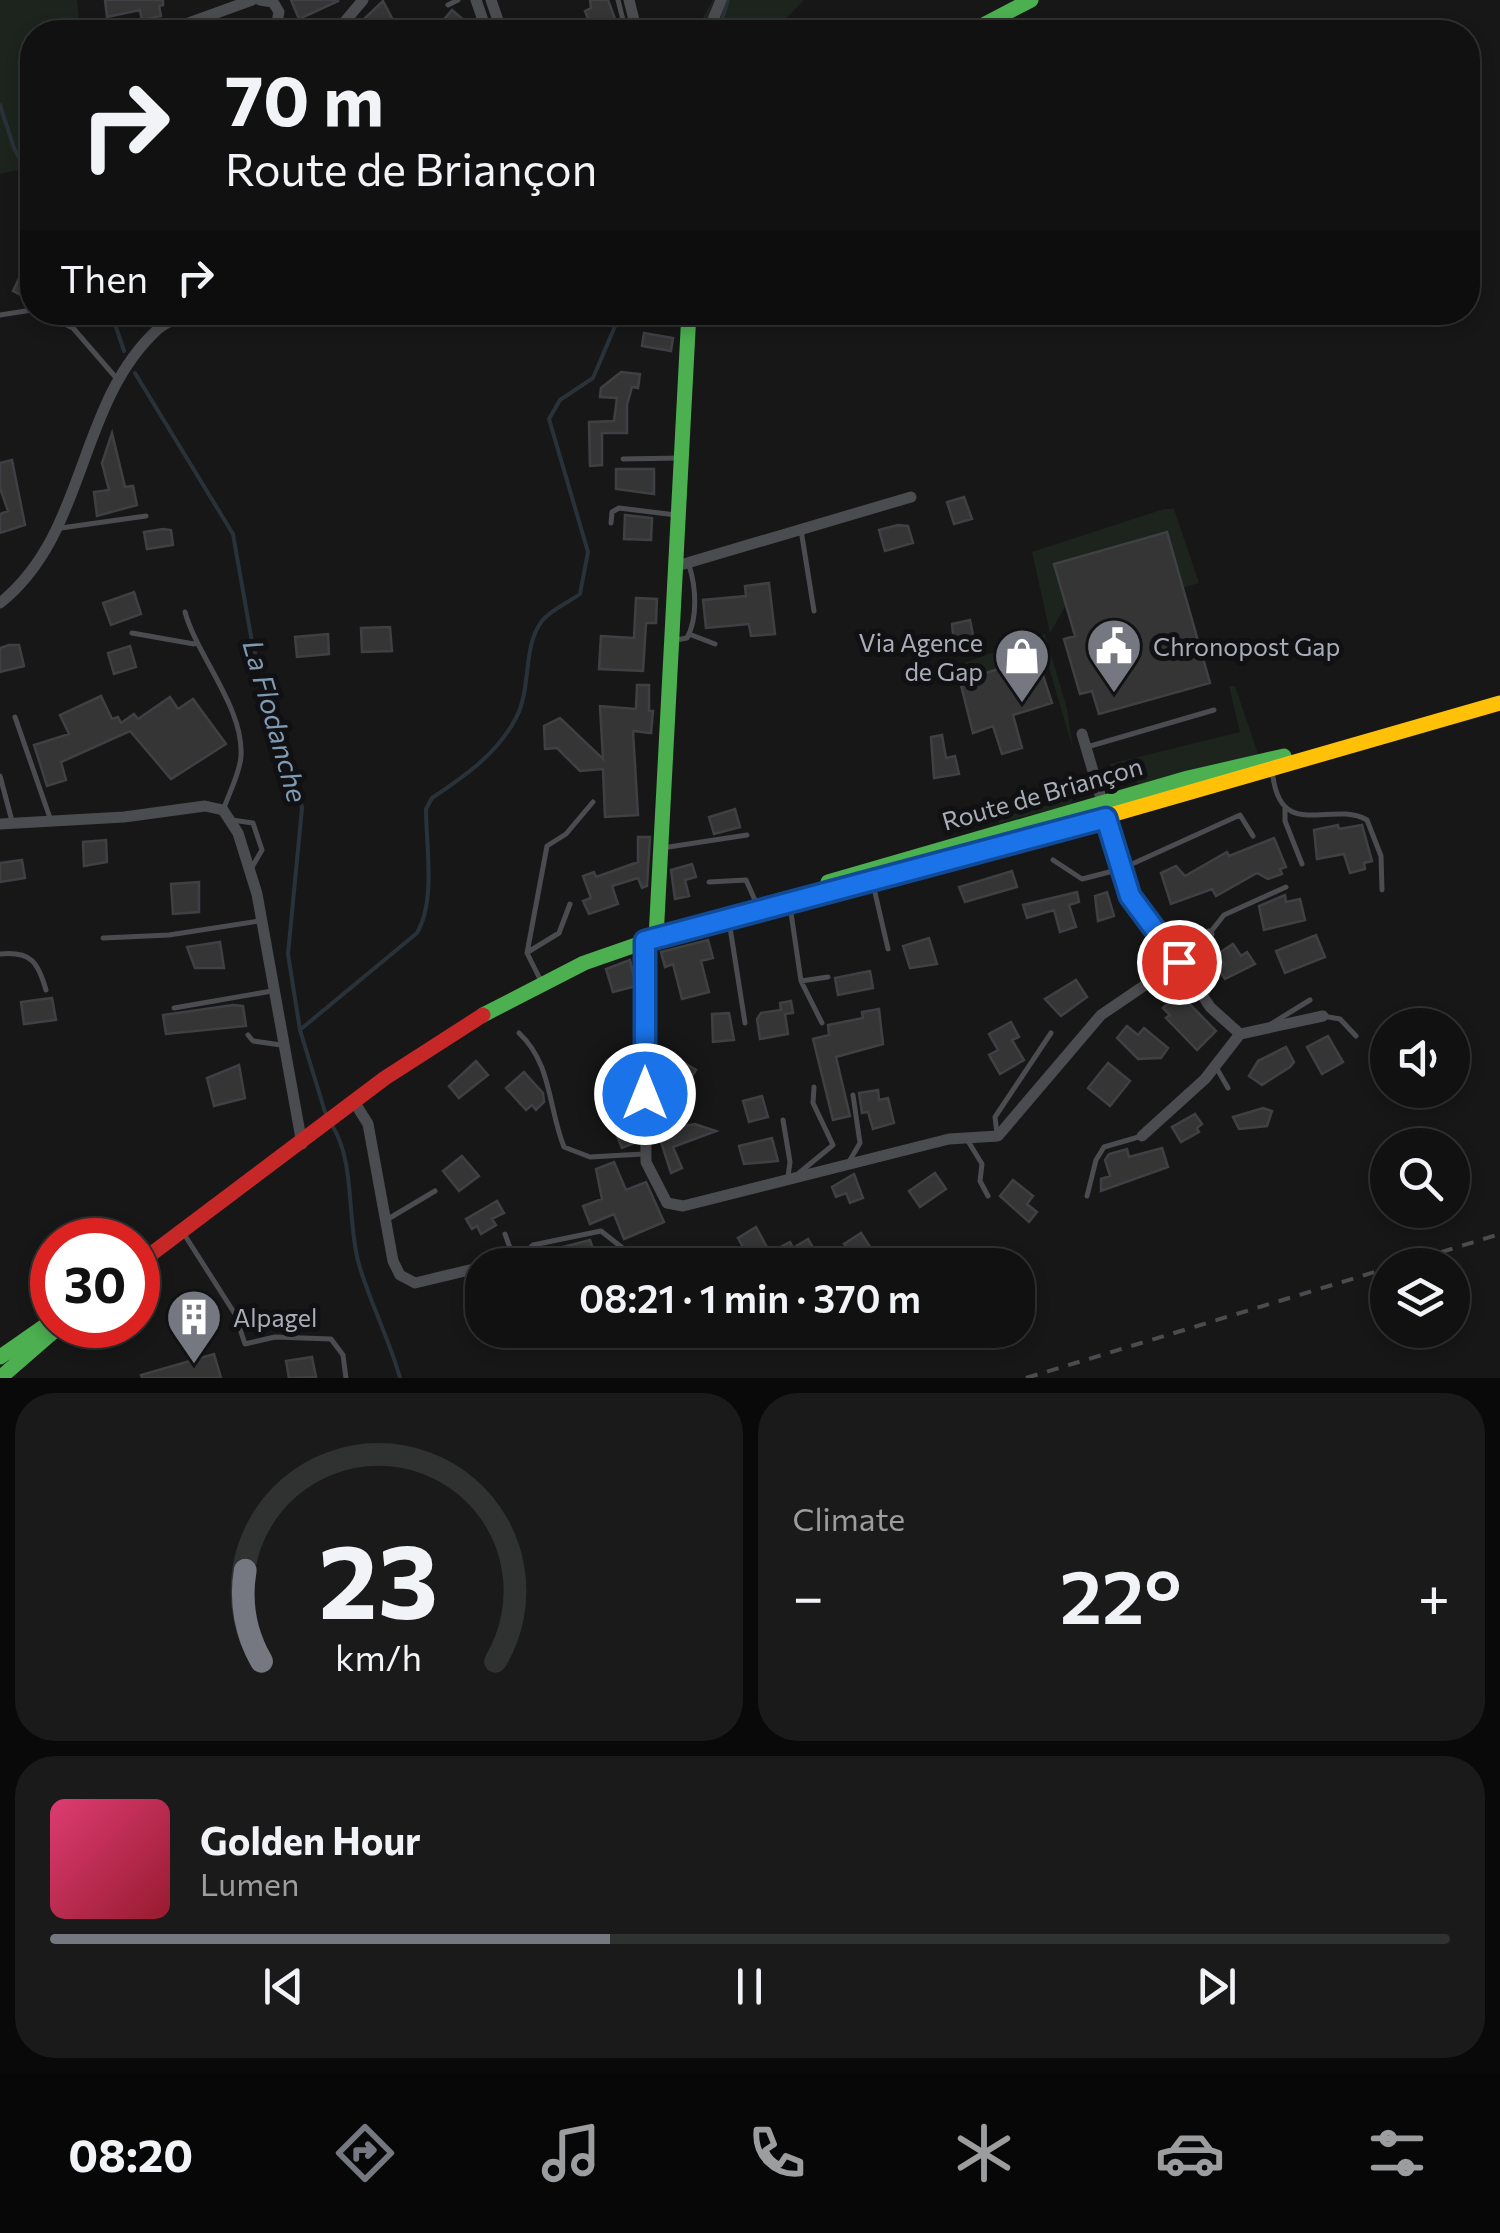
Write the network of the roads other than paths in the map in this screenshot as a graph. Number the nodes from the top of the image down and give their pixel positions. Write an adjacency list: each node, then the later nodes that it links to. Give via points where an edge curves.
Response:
1 (256, 0): 6 (street); 7 (street, via 273,2)
2 (363, 0): 8 (street)
3 (458, 0): 5 (lane)
4 (1031, 0): 9 (main road)
5 (448, 5)
6 (198, 20)
7 (278, 20)
8 (346, 20)
9 (993, 20)
10 (66, 325): 14 (lane)
11 (164, 325): 13 (street)
12 (687, 325): 15 (main road)
13 (159, 327): 14 (street)
14 (118, 381): 21 (street)
15 (681, 458): 16 (lane); 18 (main road)
16 (623, 459)
17 (912, 497): 22 (street)
18 (679, 515): 20 (lane, via 619,508); 23 (main road)
19 (146, 516): 21 (lane)
20 (611, 523)
21 (58, 528): 24 (street, via 27,578)
22 (801, 530): 23 (street); 25 (lane)
23 (683, 566): 28 (lane, via 694,582); 29 (main road)
24 (0, 603)
25 (814, 611)
26 (185, 612): 30 (lane)
27 (132, 633): 30 (lane)
28 (689, 634): 29 (lane); 31 (lane)
29 (672, 641): 47 (main road)
30 (194, 644): 42 (lane, via 205,654 236,724 241,756)
31 (715, 644)
32 (1500, 704): 37 (main road, Route de Briançon)
33 (1214, 710): 36 (lane)
34 (15, 717): 43 (lane)
35 (1082, 734): 36 (street)
36 (1086, 748): 41 (street)
37 (1270, 765): 40 (lane); 41 (main road, Route de Briançon); 41 (main road, Route de Briançon, via 1188,778)
38 (0, 776): 44 (lane)
39 (592, 802): 64 (lane, via 547,846)
40 (1286, 808): 49 (lane); 54 (lane, via 1322,816 1354,812 1367,820 1381,856)
41 (1104, 810): 50 (street); 51 (main road, Route de Briançon); 51 (main road, Route de Briançon, via 963,858)
42 (228, 815): 43 (street, via 205,806); 59 (street)
43 (50, 818): 44 (street)
44 (6, 823)
45 (746, 835): 47 (lane)
46 (1253, 836): 50 (lane, via 1240,815)
47 (659, 848): 62 (main road)
48 (1052, 860): 50 (lane, via 1082,880)
49 (1302, 864)
50 (1121, 870): 66 (street, via 1130,896)
51 (872, 876): 55 (main road, Route de Briançon); 63 (lane)
52 (708, 882): 57 (lane, via 746,880)
53 (1286, 887): 60 (lane, via 1224,915)
54 (1382, 890)
55 (788, 899): 57 (main road, Route de Briançon); 69 (lane)
56 (570, 904): 64 (lane, via 558,933)
57 (758, 908): 58 (main road, Route de Briançon)
58 (729, 917): 62 (main road, Route de Briançon); 75 (lane)
59 (262, 920): 61 (lane); 71 (street)
60 (1210, 934): 66 (street)
61 (102, 938)
62 (654, 938): 68 (main road, Route de Briançon); 94 (street)
63 (888, 950)
64 (527, 952): 68 (lane)
65 (0, 954): 70 (lane, via 37,961)
66 (1179, 962): 80 (street, via 1210,1007); 90 (street, via 1101,1015)
67 (828, 978): 69 (lane)
68 (540, 980): 88 (main road, Route de Briançon, via 472,1018)
69 (801, 981): 76 (lane)
70 (46, 990)
71 (272, 991): 73 (lane); 83 (street)
72 (1310, 1000): 77 (lane)
73 (174, 1008)
74 (1323, 1016): 77 (street); 82 (lane, via 1340,1019)
75 (745, 1022)
76 (822, 1022)
77 (1265, 1030): 80 (street)
78 (519, 1032): 94 (lane, via 543,1066 564,1147 590,1157)
79 (1051, 1032): 90 (lane, via 995,1117)
80 (1240, 1034): 84 (street)
81 (248, 1035): 83 (lane, via 253,1042)
82 (1356, 1036)
83 (281, 1045): 93 (street)
84 (1216, 1067): 86 (lane); 91 (street)
85 (814, 1087): 96 (lane, via 813,1103 833,1146)
86 (1228, 1088)
87 (853, 1095): 95 (lane, via 860,1143)
88 (355, 1104): 93 (main road, Route de Briançon); 100 (street, via 368,1124)
89 (783, 1120): 96 (lane)
90 (998, 1136): 92 (street)
91 (1142, 1136): 99 (lane, via 1104,1147)
92 (966, 1138): 95 (street); 98 (lane, via 982,1164 980,1182)
93 (302, 1144): 101 (main road, Route de Briançon)
94 (646, 1154): 96 (street, via 667,1203 683,1206)
95 (848, 1162): 96 (street)
96 (792, 1176)
97 (436, 1191): 100 (lane)
98 (988, 1196)
99 (1086, 1196)
100 (386, 1221): 107 (street, via 393,1260 408,1282)
101 (183, 1232): 103 (main road, Route de Briançon); 112 (lane, via 235,1314 245,1344 275,1337 331,1339 344,1355)
102 (505, 1234): 104 (lane)
103 (160, 1248)
104 (515, 1248)
105 (529, 1248): 106 (lane, via 601,1231)
106 (623, 1248)
107 (465, 1270)
108 (30, 1336): 110 (main road)
109 (35, 1348): 111 (main road)
110 (0, 1361)
111 (0, 1378)
112 (346, 1378)

